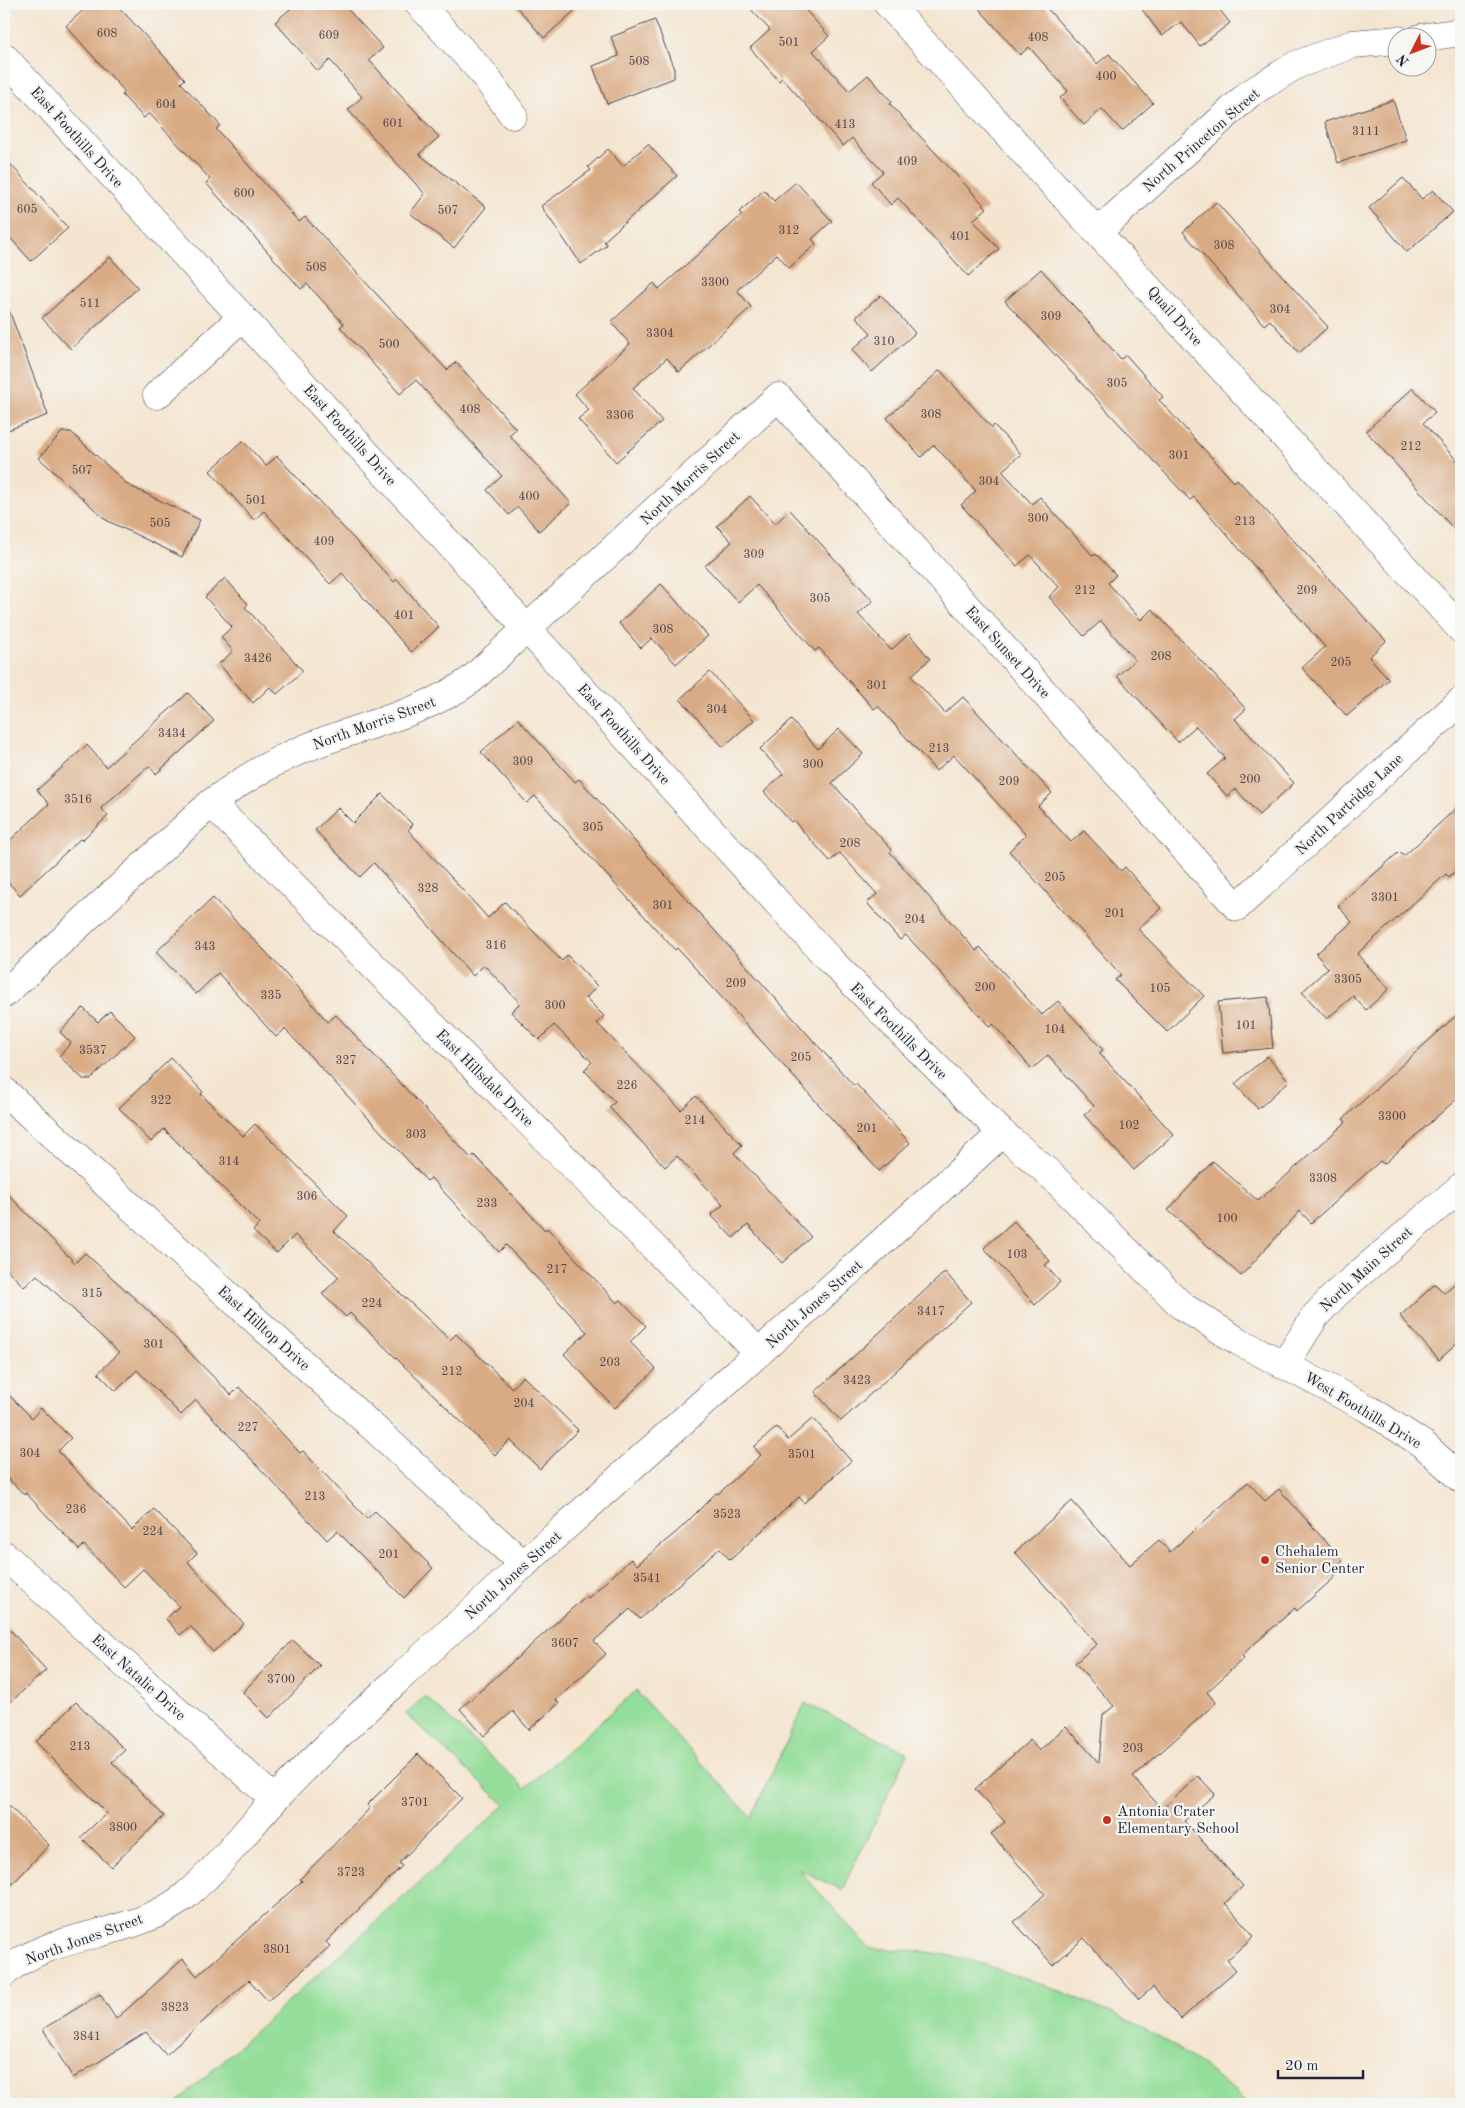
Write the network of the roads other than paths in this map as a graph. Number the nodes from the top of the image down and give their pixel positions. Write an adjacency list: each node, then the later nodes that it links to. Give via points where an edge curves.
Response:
1 (419, 4): 7 (street, via 482,72)
2 (888, 4): 8 (street, Quail Drive)
3 (1461, 32): 4 (street)
4 (1438, 35)
5 (1388, 41): 8 (street, North Princeton Street, via 1353,44 1296,65 1249,94)
6 (4, 57): 9 (street, East Foothills Drive)
7 (513, 115)
8 (1098, 231): 13 (street, Quail Drive)
9 (242, 317): 10 (street); 12 (street, East Foothills Drive)
10 (157, 394)
11 (778, 397): 12 (street, North Morris Street); 16 (street, East Sunset Drive)
12 (527, 628): 15 (street, North Morris Street, via 449,696 283,758 249,775); 19 (street, East Foothills Drive, via 829,959)
13 (1461, 629)
14 (1461, 701): 16 (street, North Partridge Lane)
15 (211, 803): 17 (street, North Morris Street); 21 (street, East Hillsdale Drive)
16 (1237, 906)
17 (4, 994)
18 (4, 1091): 25 (street, East Hilltop Drive)
19 (1002, 1133): 21 (street, North Jones Street); 22 (street, East Foothills Drive, via 1050,1174 1182,1306 1238,1341)
20 (1461, 1187): 22 (street, North Main Street, via 1338,1292 1316,1315)
21 (759, 1353): 25 (street, North Jones Street)
22 (1285, 1364): 23 (street, West Foothills Drive, via 1367,1408 1424,1445)
23 (1461, 1479)
24 (4, 1555): 26 (street, East Natalie Drive)
25 (524, 1565): 26 (street, North Jones Street, via 390,1686)
26 (274, 1799): 27 (street, North Jones Street, via 219,1866 181,1899 131,1925 47,1950)
27 (4, 1973)

